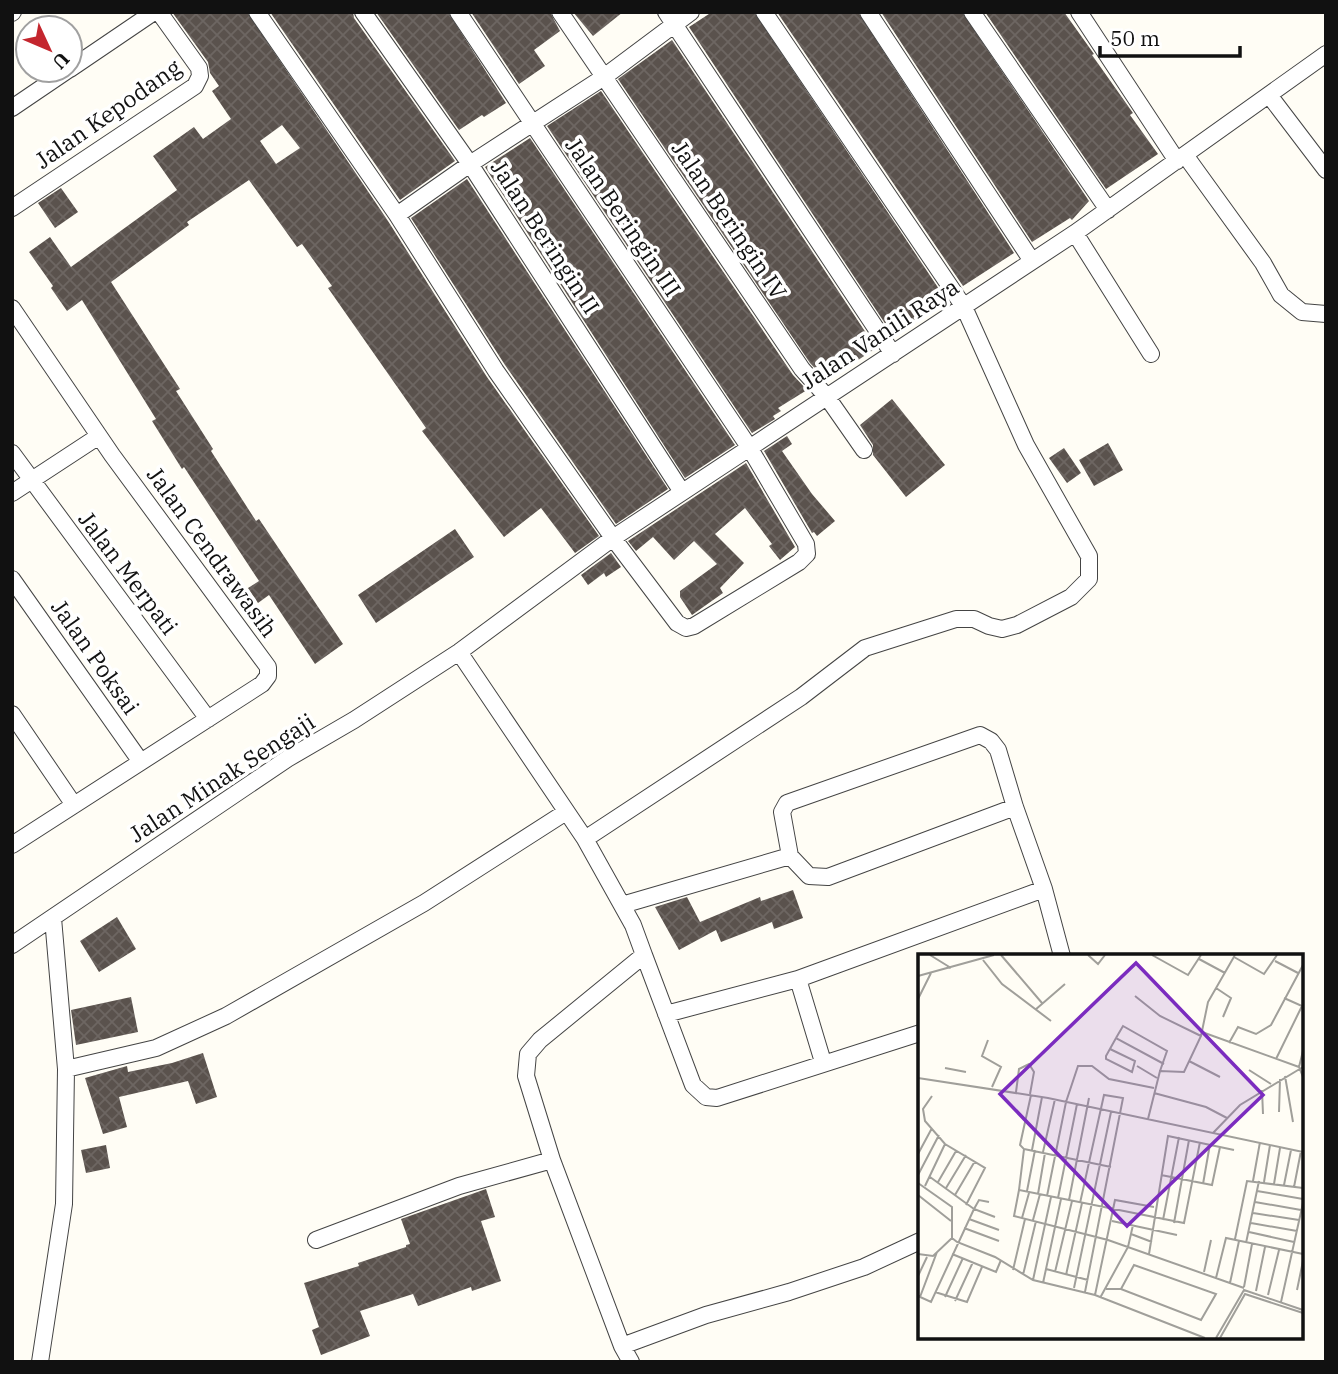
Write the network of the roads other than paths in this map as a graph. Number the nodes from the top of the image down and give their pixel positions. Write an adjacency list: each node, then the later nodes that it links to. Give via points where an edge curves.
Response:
1 (154, 12): 14 (street)
2 (159, 12): 23 (street, Jalan Kepodang, via 199,68 195,86)
3 (257, 12): 25 (street)
4 (363, 12): 21 (street, Jalan Beringin II)
5 (458, 12): 19 (street, Jalan Beringin III)
6 (560, 12): 15 (street, Jalan Beringin IV)
7 (691, 12): 12 (street)
8 (764, 12): 28 (street)
9 (867, 12): 27 (street)
10 (972, 12): 24 (street)
11 (1079, 12): 20 (street)
12 (670, 18): 15 (street); 31 (street)
13 (1326, 54): 17 (street, Jalan Vanili Raya)
14 (84, 59)
15 (604, 77): 19 (street); 33 (street, Jalan Beringin IV, via 802,369)
16 (47, 84): 18 (street)
17 (1269, 95): 20 (street, Jalan Vanili Raya); 22 (street)
18 (12, 108)
19 (534, 124): 21 (street); 35 (street, Jalan Beringin III)
20 (1181, 158): 24 (street, Jalan Vanili Raya); 30 (street, via 1263,263 1280,295 1302,312)
21 (470, 164): 25 (street); 39 (street, Jalan Beringin II)
22 (1326, 170)
23 (12, 208)
24 (1108, 210): 26 (street, Jalan Vanili Raya)
25 (397, 215): 41 (street, via 496,371)
26 (1075, 233): 27 (street, Jalan Vanili Raya); 32 (street)
27 (1031, 261): 28 (street, Jalan Vanili Raya)
28 (964, 307): 31 (street, Jalan Vanili Raya); 50 (street, via 1026,445 1089,556 1089,579 1071,597 1017,625 1002,629 974,619 956,619 865,648 801,697)
29 (12, 308): 34 (street, Jalan Cendrawasih)
30 (1326, 314)
31 (893, 354): 33 (street, Jalan Vanili Raya)
32 (1152, 354)
33 (827, 397): 35 (street, Jalan Vanili Raya); 36 (street, Jalan Beringin IV)
34 (99, 436): 38 (street); 45 (street, Jalan Cendrawasih, via 268,667 262,684)
35 (749, 447): 39 (street, Jalan Vanili Raya); 41 (street, Jalan Beringin III, via 806,544 807,554 799,562 685,628 658,600)
36 (864, 450)
37 (12, 453): 38 (street, Jalan Merpati)
38 (30, 480): 40 (street); 45 (street, Jalan Merpati)
39 (682, 492): 41 (street, Jalan Vanili Raya)
40 (12, 493)
41 (613, 538): 43 (street, Jalan Vanili Raya)
42 (12, 579): 46 (street, Jalan Poksai)
43 (459, 652): 49 (street); 55 (street, Jalan Minak Sengaji, via 287,759)
44 (12, 714): 47 (street)
45 (208, 719): 46 (street, Jalan Cendrawasih)
46 (141, 762): 47 (street, Jalan Cendrawasih)
47 (74, 805): 51 (street, Jalan Cendrawasih)
48 (1014, 807): 52 (street, via 828,877 809,876); 52 (street, via 998,750 980,735 787,803 782,812); 53 (street)
49 (566, 812): 50 (street); 63 (street, via 424,903 226,1016 156,1048)
50 (586, 839): 54 (street)
51 (12, 845)
52 (790, 856): 54 (street)
53 (1044, 890): 57 (street); 59 (street)
54 (622, 905): 58 (street)
55 (53, 918): 56 (street, Jalan Minak Sengaji); 63 (street)
56 (13, 942)
57 (1061, 954)
58 (644, 955): 60 (street); 64 (street, via 528,1054 526,1076)
59 (798, 979): 60 (street); 62 (street)
60 (666, 1014): 62 (street, via 693,1086 706,1097 717,1098)
61 (918, 1034): 62 (street)
62 (823, 1062)
63 (66, 1069): 68 (street, via 64,1204)
64 (552, 1160): 65 (street, via 459,1186); 67 (street)
65 (316, 1240)
66 (918, 1242): 67 (street, via 864,1267)
67 (622, 1346): 69 (street)
68 (40, 1362)
69 (631, 1362)

